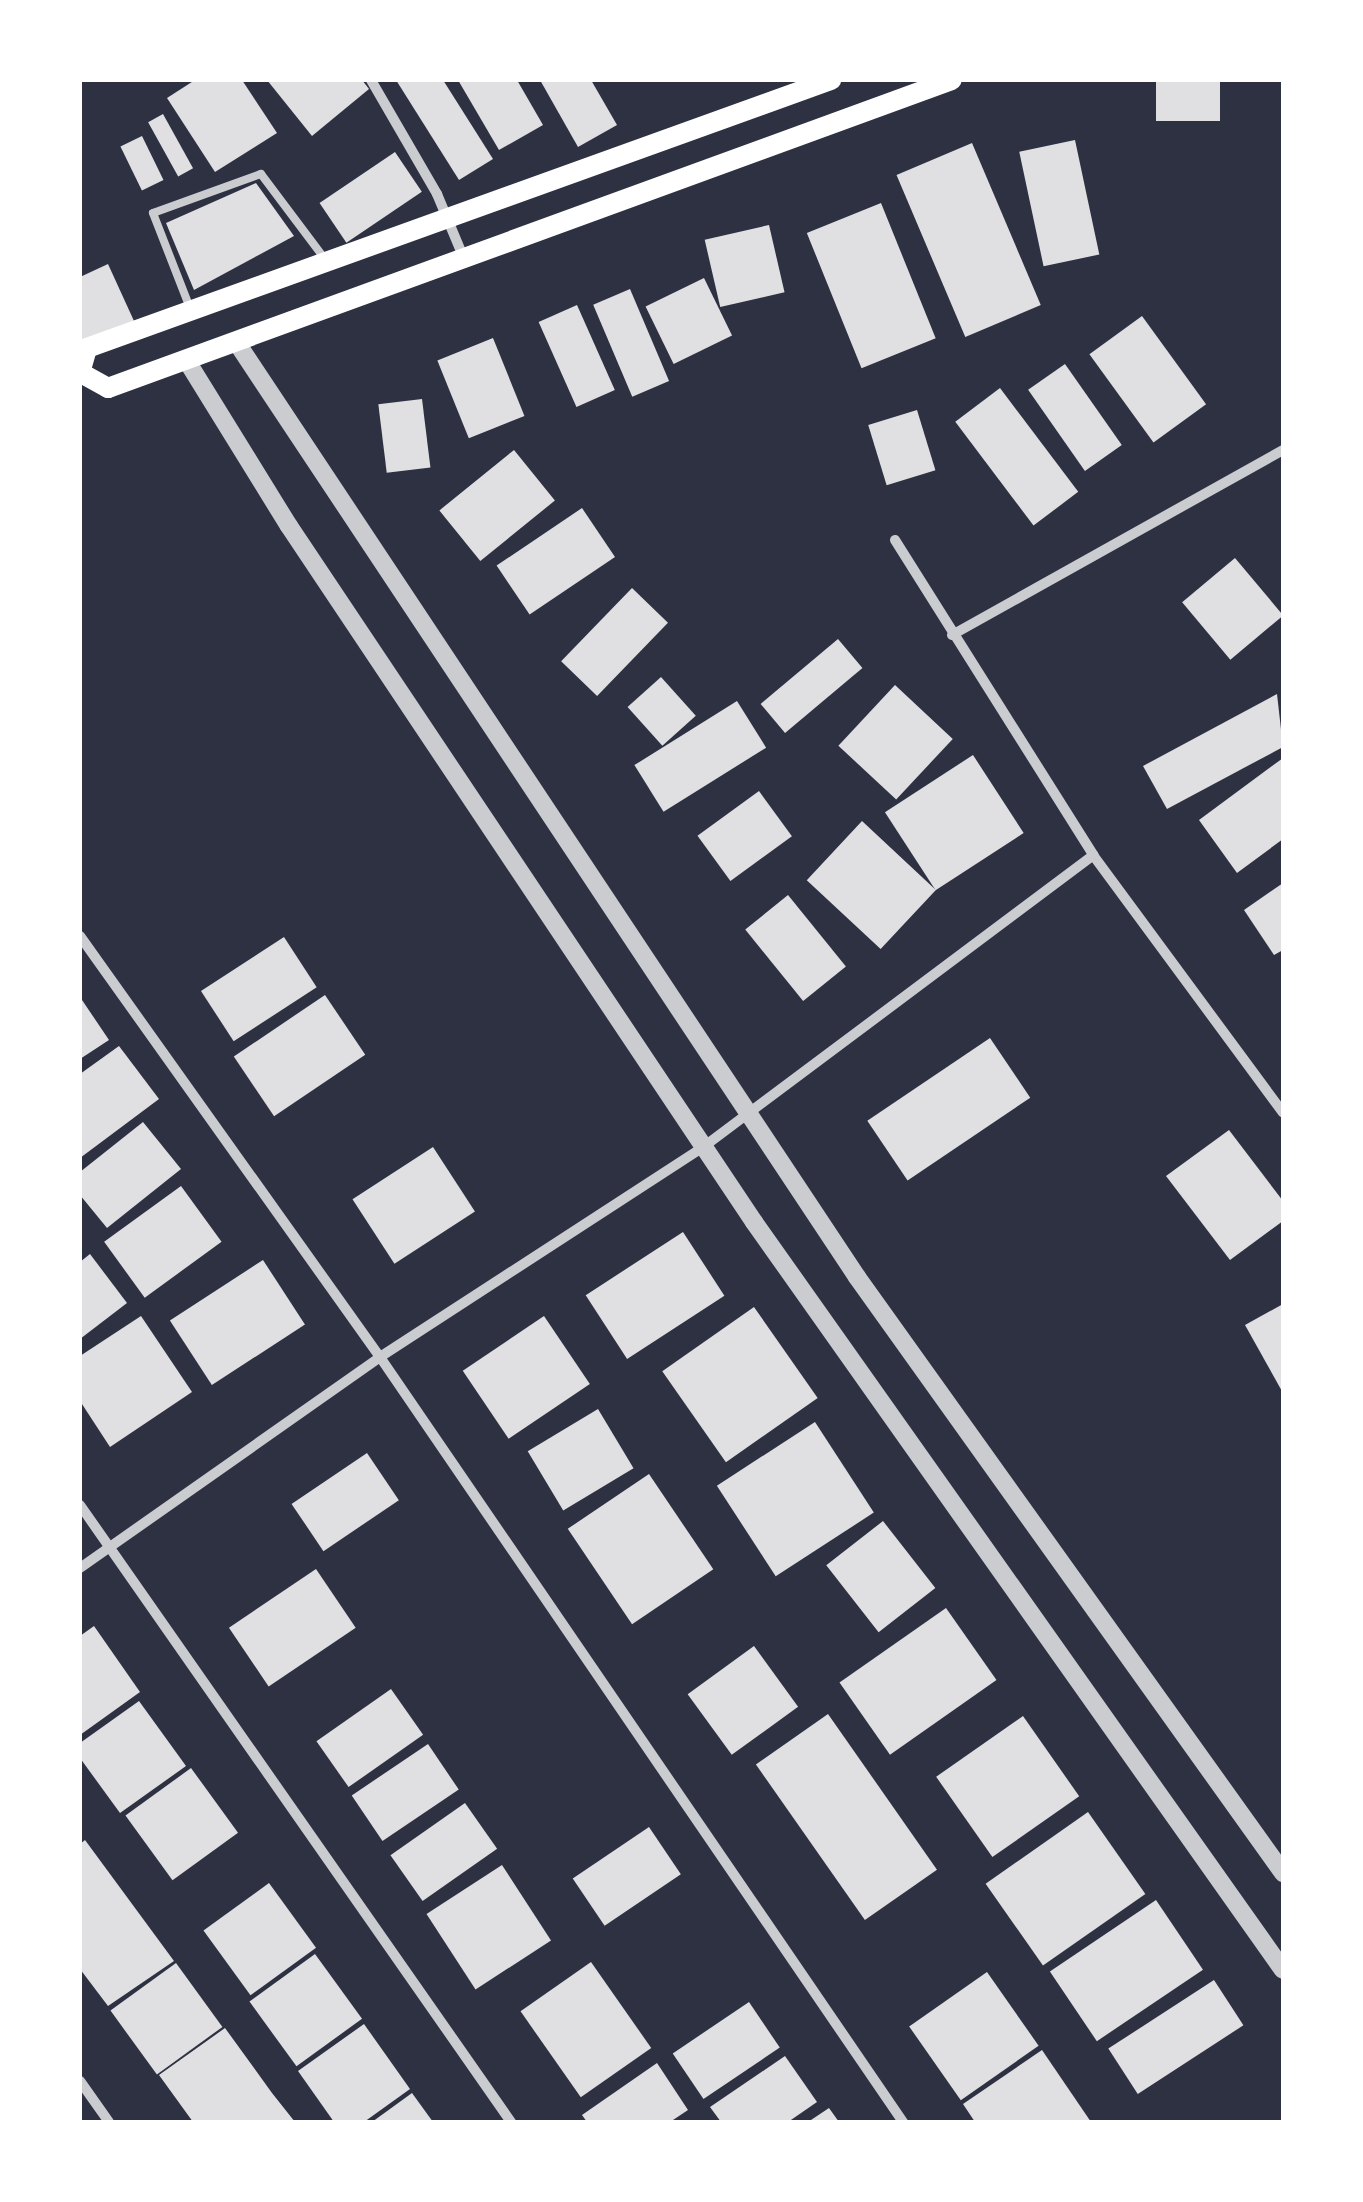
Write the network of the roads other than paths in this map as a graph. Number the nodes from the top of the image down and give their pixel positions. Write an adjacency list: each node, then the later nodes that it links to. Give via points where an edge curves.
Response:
1 (371, 80): 4 (street)
2 (831, 80): 4 (main road)
3 (952, 80): 6 (main road)
4 (447, 217): 5 (main road); 6 (street)
5 (327, 261): 7 (main road); 7 (lane, via 260,174 153,213)
6 (465, 261): 8 (main road)
7 (191, 310): 10 (main road, via 87,348)
8 (237, 342): 9 (main road); 16 (street)
9 (187, 361): 10 (main road, via 108,388); 18 (street, via 290,526)
10 (80, 373)
11 (1283, 450): 13 (street)
12 (894, 540): 13 (street)
13 (952, 636): 14 (street)
14 (1093, 855): 16 (street); 17 (street)
15 (80, 936): 19 (street)
16 (749, 1110): 18 (street); 23 (street, via 857,1277)
17 (1283, 1113)
18 (706, 1146): 19 (street); 24 (street)
19 (380, 1357): 21 (street); 28 (street)
20 (80, 1505): 21 (street)
21 (109, 1546): 22 (street); 27 (street)
22 (80, 1568)
23 (1283, 1873)
24 (1283, 1970)
25 (80, 2081): 26 (street)
26 (108, 2122)
27 (512, 2122)
28 (903, 2122)

